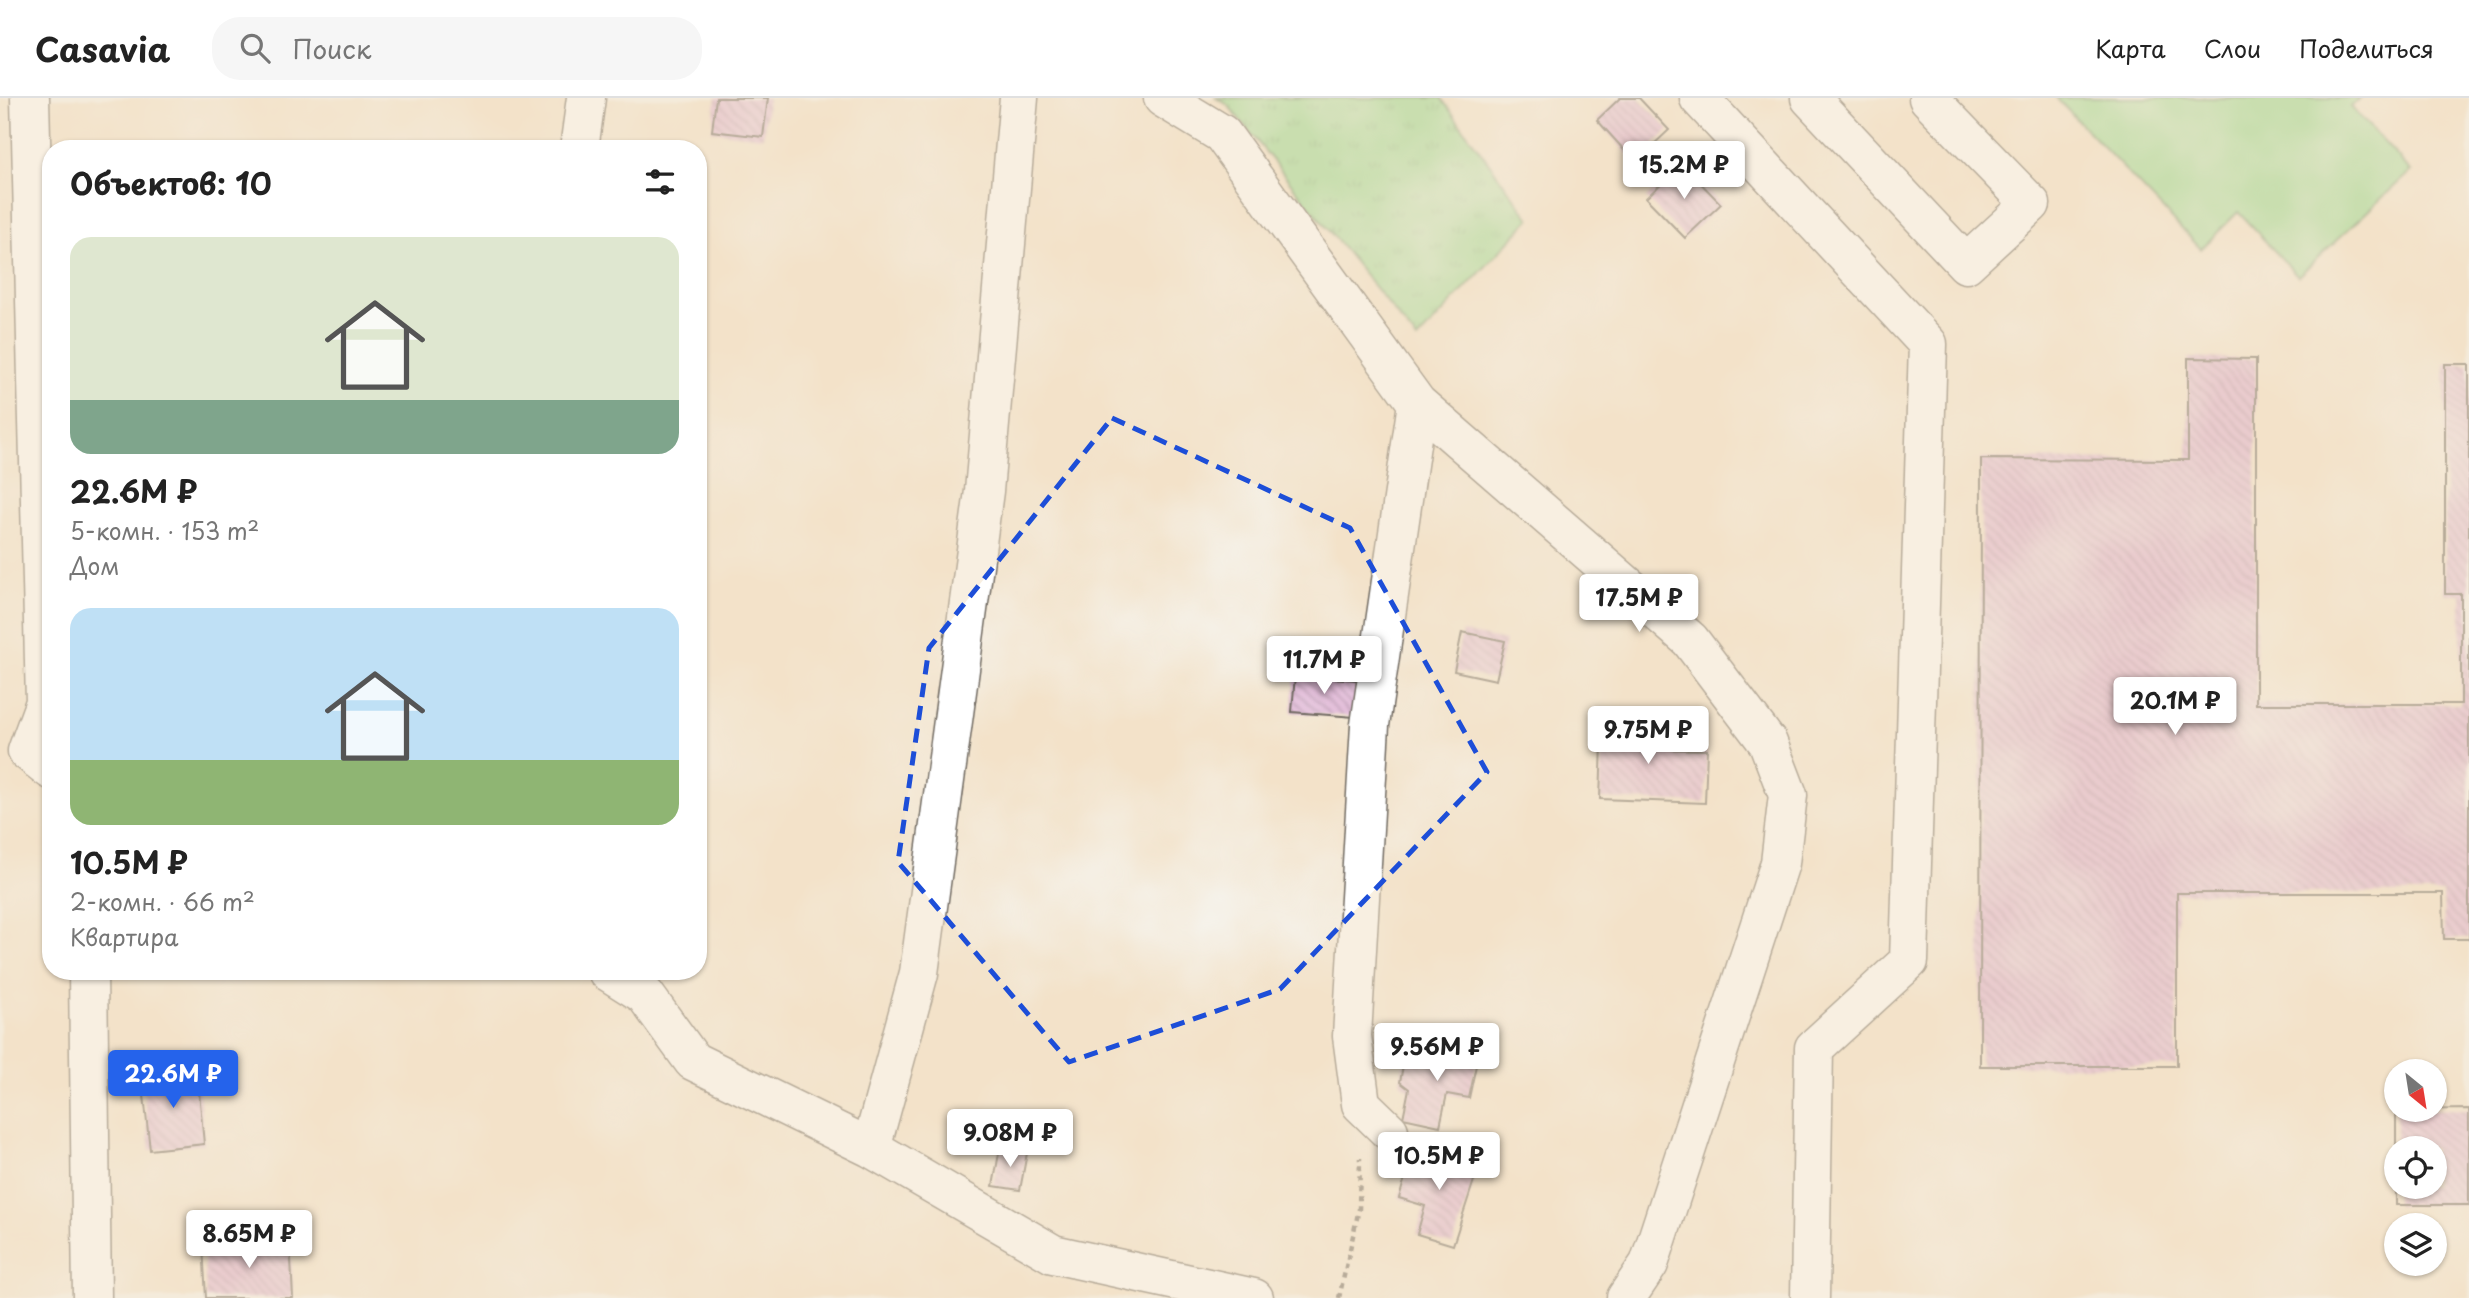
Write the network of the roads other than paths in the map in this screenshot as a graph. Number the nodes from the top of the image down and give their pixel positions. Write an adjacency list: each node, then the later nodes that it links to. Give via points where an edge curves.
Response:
1 (30, 98): 10 (street)
2 (586, 98): 8 (street)
3 (1019, 98): 16 (street, via 984,491 919,973)
4 (1163, 98): 9 (street, via 1222,134)
5 (1699, 98): 20 (street, via 1928,344 1909,961 1814,1048)
6 (1810, 98): 7 (street, via 1966,264 2031,204)
7 (1928, 98)
8 (580, 140)
9 (1418, 402): 15 (street, via 1370,725 1352,1036 1361,1104); 19 (street, via 1690,640 1768,743 1788,795 1780,863 1649,1264)
10 (42, 581)
11 (42, 710): 12 (street, via 27,751)
12 (42, 763)
13 (88, 980): 17 (street)
14 (621, 980): 16 (street, via 645,995 693,1061)
15 (1389, 1130)
16 (871, 1148): 18 (street, via 1053,1254)
17 (92, 1298)
18 (1254, 1298)
19 (1626, 1298)
20 (1810, 1298)

